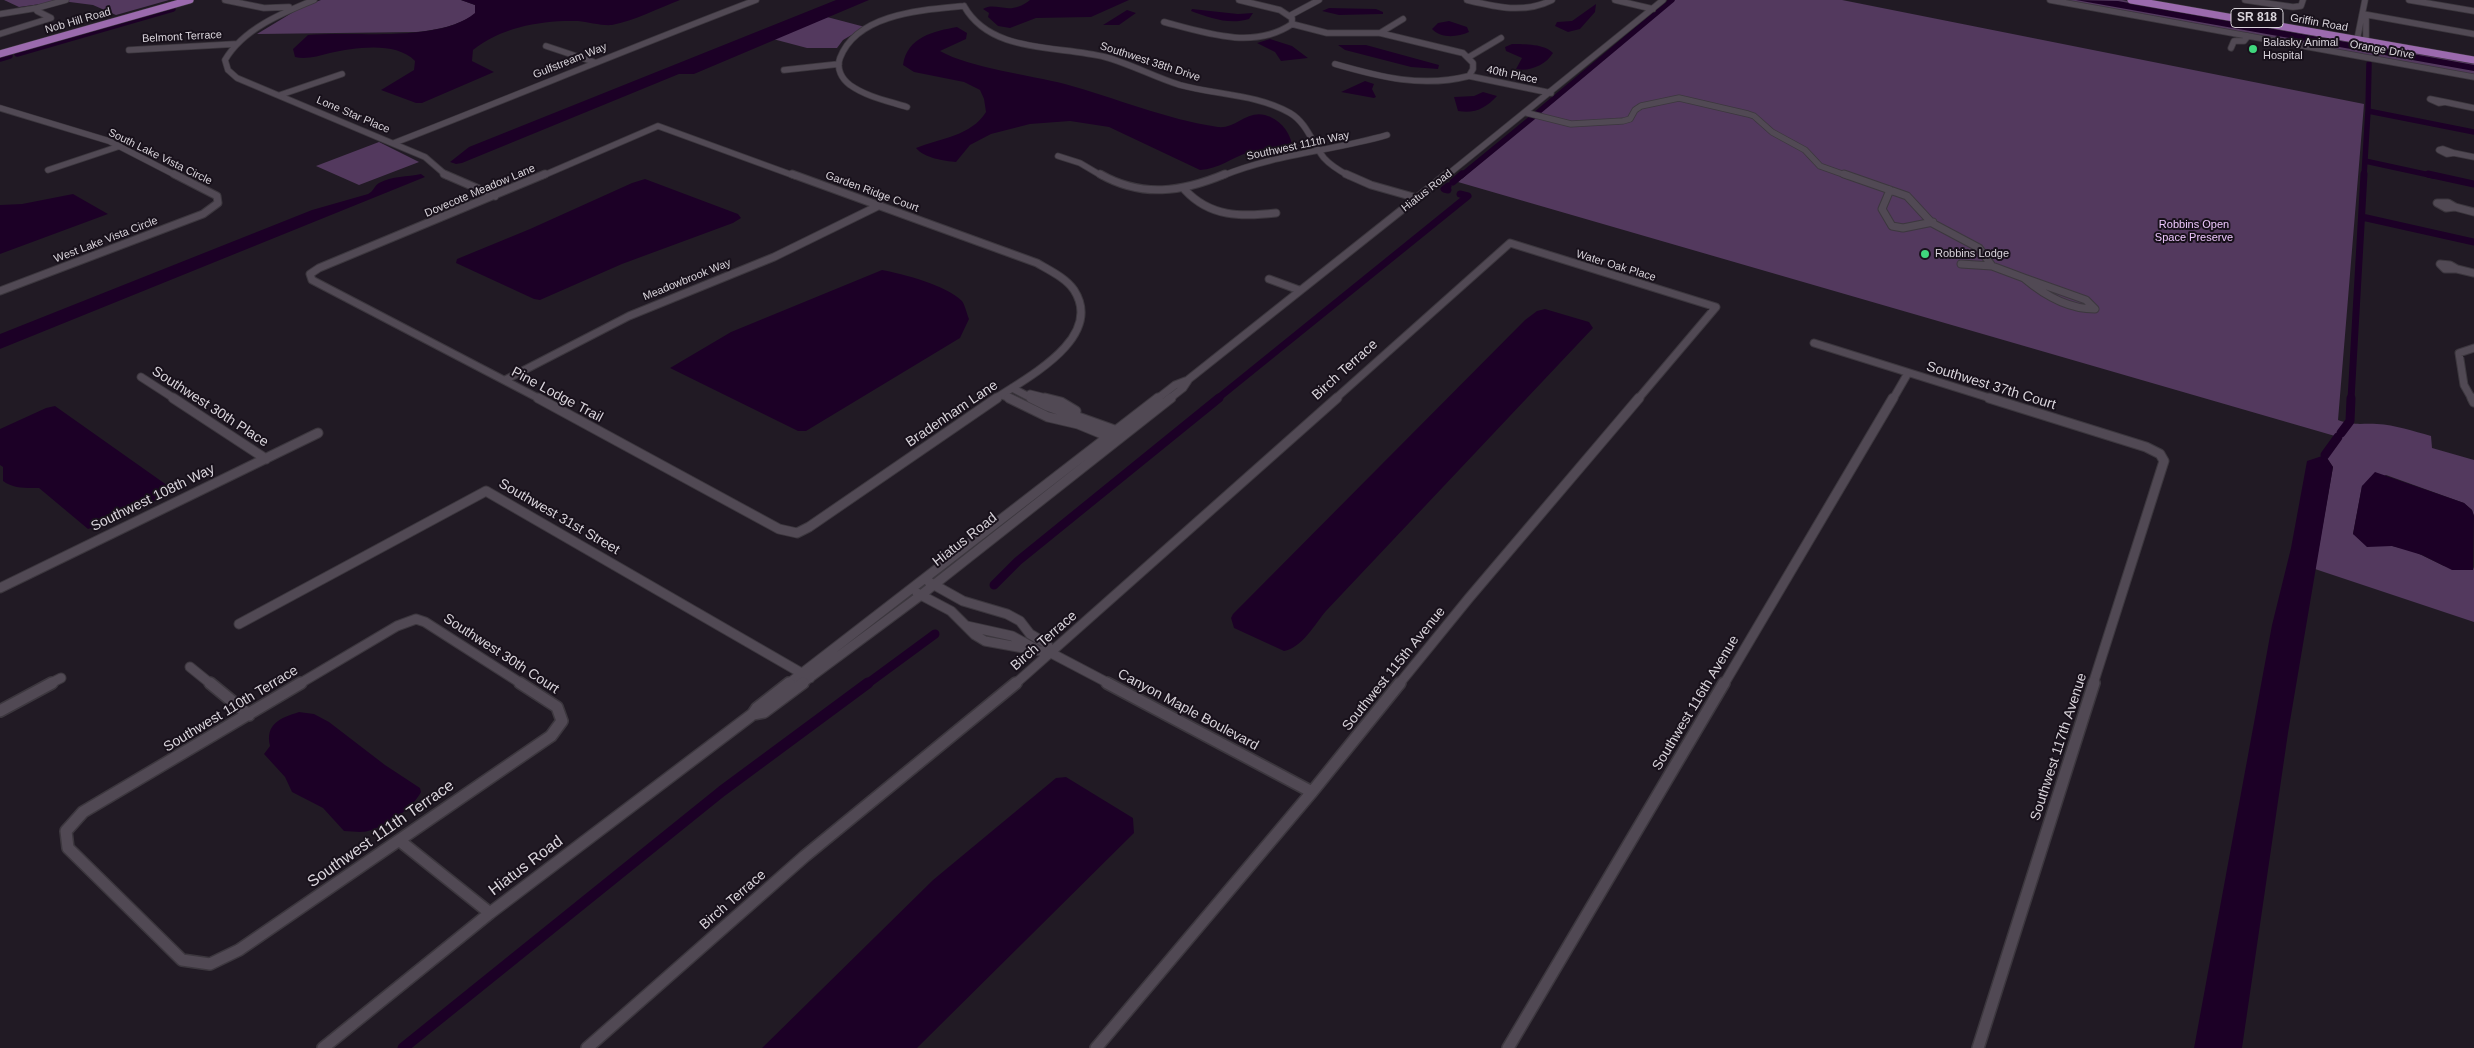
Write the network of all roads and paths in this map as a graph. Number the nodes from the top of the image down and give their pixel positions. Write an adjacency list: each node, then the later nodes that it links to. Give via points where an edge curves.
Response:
1 (66, 0): 25 (street)
2 (178, 0): 45 (main road, Nob Hill Road)
3 (190, 0): 45 (main road, Nob Hill Road)
4 (225, 0): 23 (street, via 264,8)
5 (284, 0): 22 (street); 23 (street)
6 (314, 0): 22 (street)
7 (756, 0): 49 (street, Gulfstream Way)
8 (1239, 0): 29 (street)
9 (1319, 0): 29 (street)
10 (1467, 0): 11 (street, via 1526,8)
11 (1552, 0)
12 (1616, 0): 26 (street)
13 (1663, 0): 26 (street, Hiatus Road)
14 (2050, 0): 37 (street, Orange Drive)
15 (2131, 0): 39 (main road, Griffin Road / SR 818)
16 (2157, 0): 39 (main road, Griffin Road / SR 818)
17 (2245, 0): 18 (street, via 2296,7 2302,6)
18 (2303, 0)
19 (2365, 0): 30 (street)
20 (2409, 0): 27 (street)
21 (965, 3): 50 (street, via 900,15 872,26 853,38 842,52); 67 (street, Southwest 38th Drive, via 968,18 979,28 1004,38 1109,58 1180,84 1259,100 1277,107 1302,123)
22 (302, 4): 24 (street)
23 (279, 7): 24 (street)
24 (296, 7): 41 (street)
25 (36, 8): 28 (street); 35 (street, via 51,18)
26 (1653, 9): 56 (street, Hiatus Road)
27 (2474, 10)
28 (0, 14)
29 (1291, 15): 33 (street)
30 (2363, 15): 36 (street); 39 (street, via 2360,17); 40 (street, via 2366,18)
31 (1403, 19): 34 (street)
32 (1164, 22): 33 (street, via 1243,38 1269,36)
33 (1292, 24): 34 (street, via 1327,33)
34 (1380, 33): 47 (street)
35 (0, 34)
36 (2474, 34)
37 (2248, 36): 43 (street, via 2244,41 2234,41); 55 (street, Orange Drive)
38 (1501, 38): 47 (street)
39 (2358, 38): 40 (main road, Griffin Road / SR 818)
40 (2366, 39): 46 (main road, Griffin Road / SR 818); 48 (main road, Griffin Road / SR 818)
41 (235, 44): 44 (street, Belmont Terrace); 57 (street, Lone Star Place, via 225,60 228,70 237,78)
42 (546, 46): 49 (street)
43 (2232, 48)
44 (129, 50)
45 (0, 53)
46 (2474, 56)
47 (1469, 57): 54 (street, via 1473,69)
48 (2474, 60)
49 (594, 62): 65 (street, Gulfstream Way)
50 (839, 64): 52 (street); 59 (street, via 840,74 850,85)
51 (1335, 64): 54 (street, via 1424,84 1444,83)
52 (784, 70)
53 (342, 74): 57 (street)
54 (1469, 76): 56 (street, 40th Place)
55 (2474, 77)
56 (1551, 93): 62 (street, Hiatus Road)
57 (280, 95): 65 (street, Lone Star Place)
58 (2445, 102): 61 (street)
59 (907, 107)
60 (0, 108): 66 (street, South Lake Vista Circle)
61 (2474, 108)
62 (1526, 113): 75 (street, via 1570,124 1623,121 1630,119 1641,106 1685,99 1754,116 1772,132 1805,150 1820,166); 77 (street, Hiatus Road)
63 (658, 126): 76 (street, Dovecote Meadow Lane); 79 (street, Garden Ridge Court)
64 (1387, 135): 67 (street, Southwest 111th Way)
65 (394, 143): 76 (street, Lone Star Place, via 425,157 443,174)
66 (120, 146): 71 (street); 78 (street, South Lake Vista Circle, via 217,196)
67 (1319, 150): 72 (street, Southwest 38th Drive); 74 (street, Southwest 111th Way, via 1239,168)
68 (2454, 153): 70 (street)
69 (1058, 156): 74 (street, Southwest 111th Way, via 1071,158 1114,182 1131,187 1154,191)
70 (2474, 157)
71 (48, 170)
72 (1344, 172): 73 (street, Southwest 38th Drive); 77 (street, Southwest 38th Drive, via 1357,184)
73 (1376, 184): 77 (street, Southwest 38th Drive)
74 (1185, 190): 82 (street, via 1194,202 1208,210 1252,216)
75 (1890, 190): 83 (street, via 1916,202 1924,216); 83 (street, via 1882,209 1892,226 1903,228)
76 (495, 196): 89 (street, Dovecote Meadow Lane)
77 (1415, 199): 93 (street, Hiatus Road)
78 (218, 204): 94 (street, West Lake Vista Circle, via 197,216)
79 (880, 205): 92 (street, Garden Ridge Court, via 1037,262); 100 (street, Meadowbrook Way, via 774,257 629,316)
80 (2455, 207): 81 (street)
81 (2474, 212)
82 (1276, 213)
83 (1933, 222): 86 (street, via 1987,253)
84 (1510, 243): 95 (street, Water Oak Place); 123 (street, Birch Terrace)
85 (1961, 264): 86 (street)
86 (1992, 266): 90 (street)
87 (2457, 269): 88 (street)
88 (2474, 273)
89 (310, 274): 100 (street, Pine Lodge Trail, via 312,280)
90 (2024, 278): 90 (street, via 2044,295 2082,309 2095,309 2086,300)
91 (1269, 279): 93 (street)
92 (1073, 289): 101 (street, Bradenham Lane, via 1080,300 1081,319 1072,340 1059,355)
93 (1300, 290): 106 (street, Hiatus Road, via 1189,379 1183,388)
94 (0, 291)
95 (1716, 308): 130 (street, Southwest 115th Avenue, via 1469,598)
96 (1814, 343): 98 (street, Southwest 37th Court)
97 (2474, 348): 103 (street, via 2459,353 2464,385)
98 (1908, 373): 109 (street, Southwest 37th Court); 137 (street, Southwest 116th Avenue)
99 (141, 377): 110 (street, Southwest 30th Place)
100 (504, 380): 111 (street, Pine Lodge Trail, via 780,529)
101 (1012, 388): 102 (street, Bradenham Lane); 104 (street)
102 (1002, 395): 105 (street); 111 (street, Bradenham Lane)
103 (2474, 402)
104 (1050, 403): 105 (street); 106 (street)
105 (1039, 412): 108 (street)
106 (1121, 432): 108 (street, Hiatus Road)
107 (318, 433): 110 (street, Southwest 108th Way)
108 (1113, 439): 112 (street, Hiatus Road); 113 (street, Hiatus Road)
109 (2160, 454): 138 (street, Southwest 117th Avenue, via 2164,461)
110 (266, 458): 114 (street, Southwest 108th Way)
111 (797, 533)
112 (924, 579): 113 (street, Canyon Maple Boulevard); 115 (street, Hiatus Road)
113 (934, 584): 116 (street, Hiatus Road); 118 (street, Canyon Maple Boulevard, via 963,601 1007,614)
114 (0, 588)
115 (910, 589): 116 (street, Canyon Maple Boulevard); 125 (street, Hiatus Road)
116 (921, 595): 120 (street, Canyon Maple Boulevard, via 951,611); 125 (street, Hiatus Road)
117 (416, 619): 128 (street, Southwest 110th Terrace, via 397,626); 129 (street, Southwest 30th Court, via 557,707)
118 (1020, 622): 121 (street); 123 (street, Canyon Maple Boulevard, via 1030,634 1047,644)
119 (239, 624): 125 (street, Southwest 31st Street, via 486,491)
120 (966, 626): 121 (street, Canyon Maple Boulevard); 122 (street, Canyon Maple Boulevard, via 986,641)
121 (1011, 635): 122 (street, Canyon Maple Boulevard, via 1025,639)
122 (1037, 650): 123 (street, Canyon Maple Boulevard)
123 (1050, 653): 130 (street, Canyon Maple Boulevard); 135 (street, Birch Terrace, via 805,856)
124 (190, 667): 128 (street)
125 (806, 675): 132 (street, Hiatus Road, via 764,712 753,714)
126 (61, 678): 127 (street)
127 (0, 711)
128 (249, 715): 133 (street, Southwest 110th Terrace, via 83,812 66,831 68,848 182,960)
129 (562, 721): 131 (street, Southwest 111th Terrace, via 551,736)
130 (1312, 792): 136 (street, Southwest 115th Avenue)
131 (400, 841): 132 (street); 133 (street, Southwest 111th Terrace, via 239,950)
132 (490, 914): 134 (street, Hiatus Road)
133 (210, 964)
134 (322, 1048)
135 (587, 1048)
136 (1096, 1048)
137 (1508, 1048)
138 (1978, 1048)

